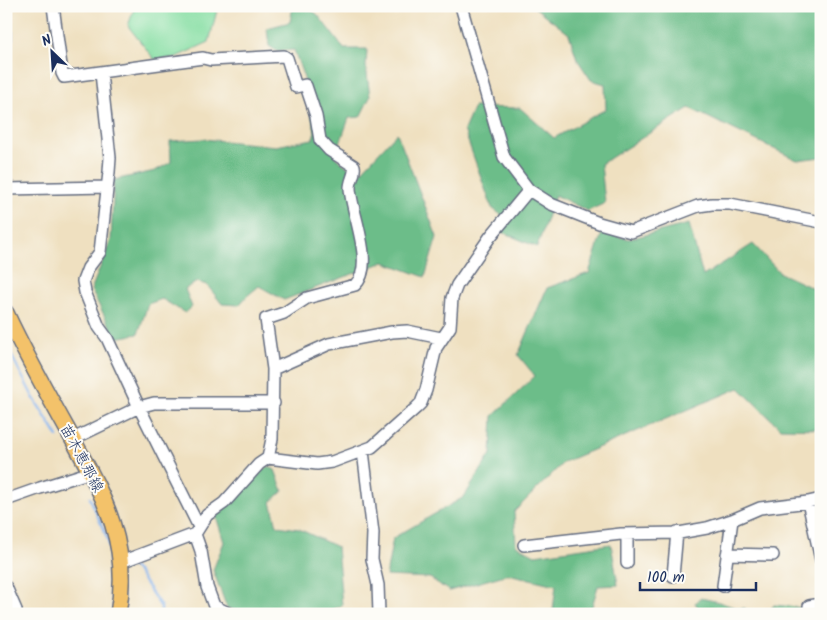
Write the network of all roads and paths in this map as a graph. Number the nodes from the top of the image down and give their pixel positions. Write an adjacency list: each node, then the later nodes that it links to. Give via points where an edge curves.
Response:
1 (53, 6): 3 (street, via 64,77)
2 (461, 6): 6 (street, via 504,157)
3 (100, 73): 4 (street, via 110,158); 11 (street, via 203,58 284,56 296,87 306,86 320,140 355,168 350,185 362,242 360,279 355,285 308,298 284,313 266,319)
4 (107, 187): 5 (street); 13 (street, via 100,252 88,268 83,281 84,290)
5 (6, 189)
6 (529, 190): 7 (street, via 551,204 631,232 698,206 712,204 730,204); 10 (street, via 490,237 457,285 452,298 450,327)
7 (821, 222)
8 (6, 313): 9 (main road, 苗木恵那線)
9 (10, 333): 14 (main road, 苗木恵那線)
10 (441, 338): 11 (street, via 407,331 392,332 329,344); 15 (street, via 421,403 372,447)
11 (273, 369): 12 (street)
12 (274, 403): 13 (street, via 154,403); 16 (street)
13 (139, 407): 14 (street); 22 (street)
14 (73, 440): 17 (main road, 苗木恵那線)
15 (363, 451): 16 (street, via 317,464); 38 (street)
16 (268, 458): 22 (street, via 224,503 207,515)
17 (91, 472): 19 (street); 29 (main road, 苗木恵那線, via 113,521)
18 (821, 499): 20 (street)
19 (6, 500)
20 (808, 502): 21 (street, via 760,508); 28 (street)
21 (732, 520): 23 (street); 26 (street)
22 (197, 530): 29 (street); 37 (street, via 207,587 214,606)
23 (677, 532): 24 (street); 31 (street)
24 (627, 534): 25 (street); 30 (street)
25 (524, 545)
26 (727, 554): 27 (street); 32 (street)
27 (773, 555)
28 (821, 560)
29 (121, 562): 36 (main road, 苗木恵那線)
30 (627, 563)
31 (673, 576)
32 (722, 586)
33 (6, 587): 35 (street, via 16,610)
34 (821, 604): 39 (street, via 809,606)
35 (7, 614)
36 (118, 614)
37 (230, 614)
38 (379, 614)
39 (810, 614)

